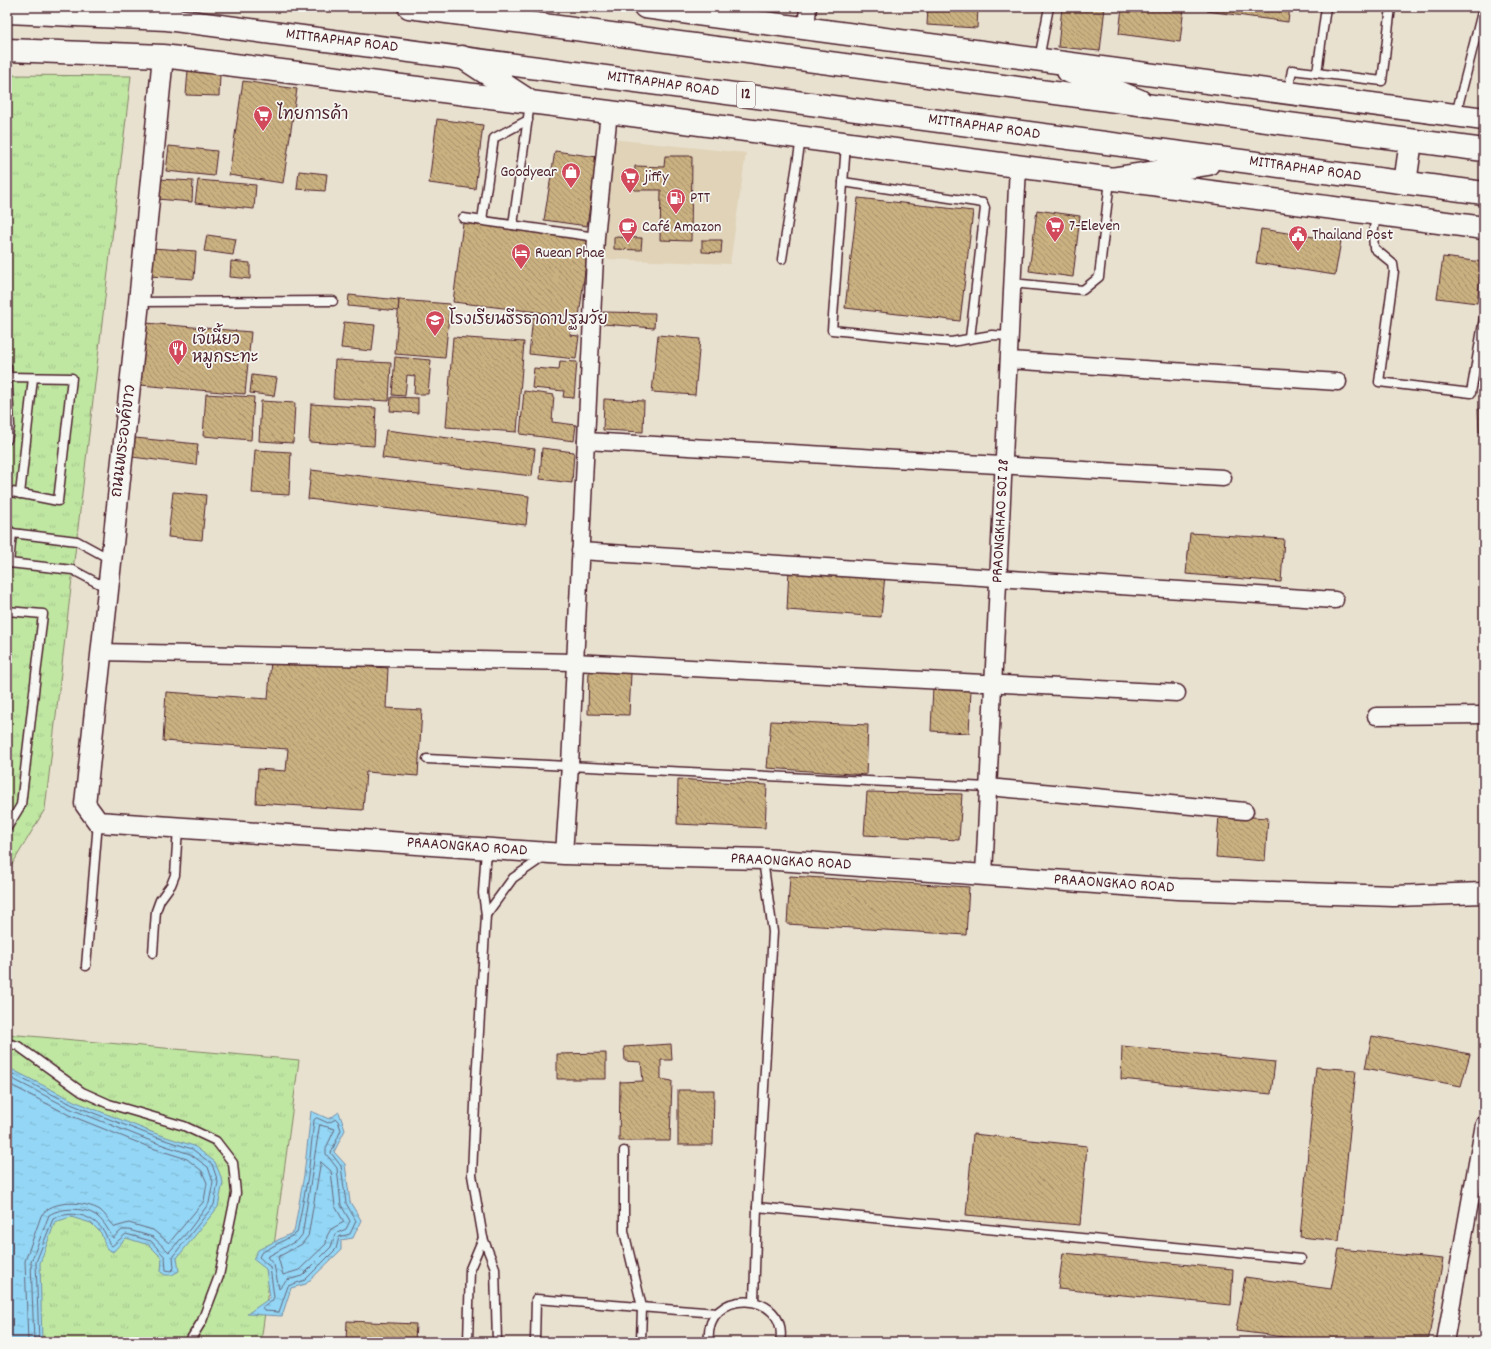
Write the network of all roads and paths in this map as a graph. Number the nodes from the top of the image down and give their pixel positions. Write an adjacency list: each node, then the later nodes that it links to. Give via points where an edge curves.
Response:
1 (409, 7): 17 (main road)
2 (645, 7): 9 (main road)
3 (808, 7): 10 (street)
4 (1049, 7): 14 (lane)
5 (1326, 7): 15 (lane)
6 (1391, 7): 15 (lane, via 1382,81)
7 (1484, 9): 20 (lane)
8 (7, 12): 13 (main road, MITTRAPHAP ROAD / 12, via 167,19)
9 (732, 13): 10 (main road)
10 (806, 29): 14 (main road)
11 (7, 50): 12 (main road)
12 (163, 56): 18 (main road); 41 (street, ถนนพระองค์ขาว)
13 (462, 57): 18 (main road); 26 (main road, MITTRAPHAP ROAD / 12)
14 (1039, 60): 16 (main road); 17 (main road)
15 (1317, 73): 16 (lane, via 1292,70)
16 (1288, 93): 20 (main road)
17 (1155, 107): 23 (main road)
18 (529, 111): 19 (main road); 34 (lane, via 494,138); 35 (lane)
19 (609, 112): 22 (main road); 37 (street)
20 (1456, 115): 21 (main road)
21 (1484, 119)
22 (802, 138): 24 (main road); 38 (lane)
23 (1411, 140): 25 (main road); 30 (main road)
24 (846, 144): 27 (main road); 29 (lane)
25 (1484, 150)
26 (1233, 160): 28 (main road); 30 (main road, MITTRAPHAP ROAD / 12)
27 (1018, 166): 28 (main road); 39 (street, PRAONGKHAO SOI 28)
28 (1110, 179): 32 (main road); 39 (lane, via 1099,277 1084,290)
29 (843, 182): 44 (lane, via 983,203 985,208); 44 (lane, via 832,330 951,342)
30 (1405, 183): 31 (main road, MITTRAPHAP ROAD / 12)
31 (1484, 193)
32 (1376, 214): 36 (main road); 42 (lane, via 1374,248 1393,264 1394,272 1379,382 1471,393)
33 (463, 218): 34 (lane)
34 (482, 220): 35 (lane)
35 (513, 225): 37 (lane)
36 (1484, 228)
37 (596, 237): 51 (street)
38 (782, 259)
39 (1012, 284): 43 (street, PRAONGKHAO SOI 28)
40 (333, 300): 41 (lane)
41 (139, 302): 58 (street, ถนนพระองค์ขาว)
42 (1484, 318)
43 (1010, 336): 44 (lane); 45 (street, PRAONGKHAO SOI 28)
44 (970, 338)
45 (1009, 360): 49 (street); 52 (street, PRAONGKHAO SOI 28)
46 (7, 367): 47 (lane)
47 (8, 377): 48 (lane); 50 (lane, via 10,426)
48 (33, 378): 55 (lane); 55 (lane, via 72,378 58,501)
49 (1338, 382)
50 (7, 440)
51 (586, 441): 52 (street); 57 (street)
52 (1004, 465): 53 (street); 60 (street, PRAONGKHAO SOI 28)
53 (1223, 478)
54 (7, 491): 55 (lane)
55 (20, 494)
56 (10, 531): 58 (lane, via 76,541); 59 (lane)
57 (580, 551): 60 (street); 65 (street)
58 (111, 559): 61 (street, ถนนพระองค์ขาว)
59 (8, 564): 61 (lane, via 73,570)
60 (998, 579): 62 (street); 66 (street, PRAONGKHAO SOI 28)
61 (107, 588): 64 (street, ถนนพระองค์ขาว)
62 (1336, 600)
63 (7, 611): 76 (lane, via 43,614 21,805)
64 (100, 652): 65 (street); 74 (street, ถนนพระองค์ขาว, via 85,804)
65 (574, 662): 66 (street); 71 (street)
66 (993, 684): 67 (street); 72 (street, PRAONGKHAO SOI 28)
67 (1177, 693)
68 (1484, 715): 69 (street)
69 (1376, 716)
70 (427, 759): 71 (lane)
71 (570, 765): 72 (lane); 78 (street)
72 (988, 787): 73 (street); 80 (street, PRAONGKHAO SOI 28)
73 (1245, 811)
74 (98, 822): 75 (street, PRAAONGKAO ROAD); 84 (lane)
75 (178, 827): 77 (street, PRAAONGKAO ROAD); 83 (lane, via 175,875 156,911)
76 (7, 828)
77 (486, 848): 78 (street, PRAAONGKAO ROAD); 82 (lane, via 483,893)
78 (557, 854): 79 (street, PRAAONGKAO ROAD); 82 (lane, via 513,878)
79 (763, 859): 80 (street, PRAAONGKAO ROAD); 88 (lane, via 773,932)
80 (984, 875): 81 (street, PRAAONGKAO ROAD, via 1186,889 1394,896)
81 (1484, 893)
82 (486, 915): 89 (lane, via 472,1174)
83 (152, 953)
84 (86, 966)
85 (7, 1043): 94 (lane, via 18,1046 82,1092 109,1104 184,1126 216,1141 233,1163 236,1193 219,1276 202,1322)
86 (1484, 1124): 101 (street)
87 (624, 1151): 92 (lane, via 624,1231)
88 (756, 1207): 90 (lane); 91 (lane)
89 (483, 1238): 95 (lane, via 470,1269); 96 (lane, via 495,1268)
90 (1301, 1259)
91 (754, 1301): 93 (lane, via 739,1301 727,1305); 100 (lane, via 766,1306 779,1322 782,1335)
92 (642, 1307): 93 (lane); 97 (lane, via 536,1299); 98 (lane)
93 (717, 1313): 99 (lane, via 710,1325)
94 (190, 1342)
95 (468, 1342)
96 (497, 1342)
97 (535, 1342)
98 (641, 1342)
99 (709, 1342)
100 (780, 1342)
101 (1445, 1342)

